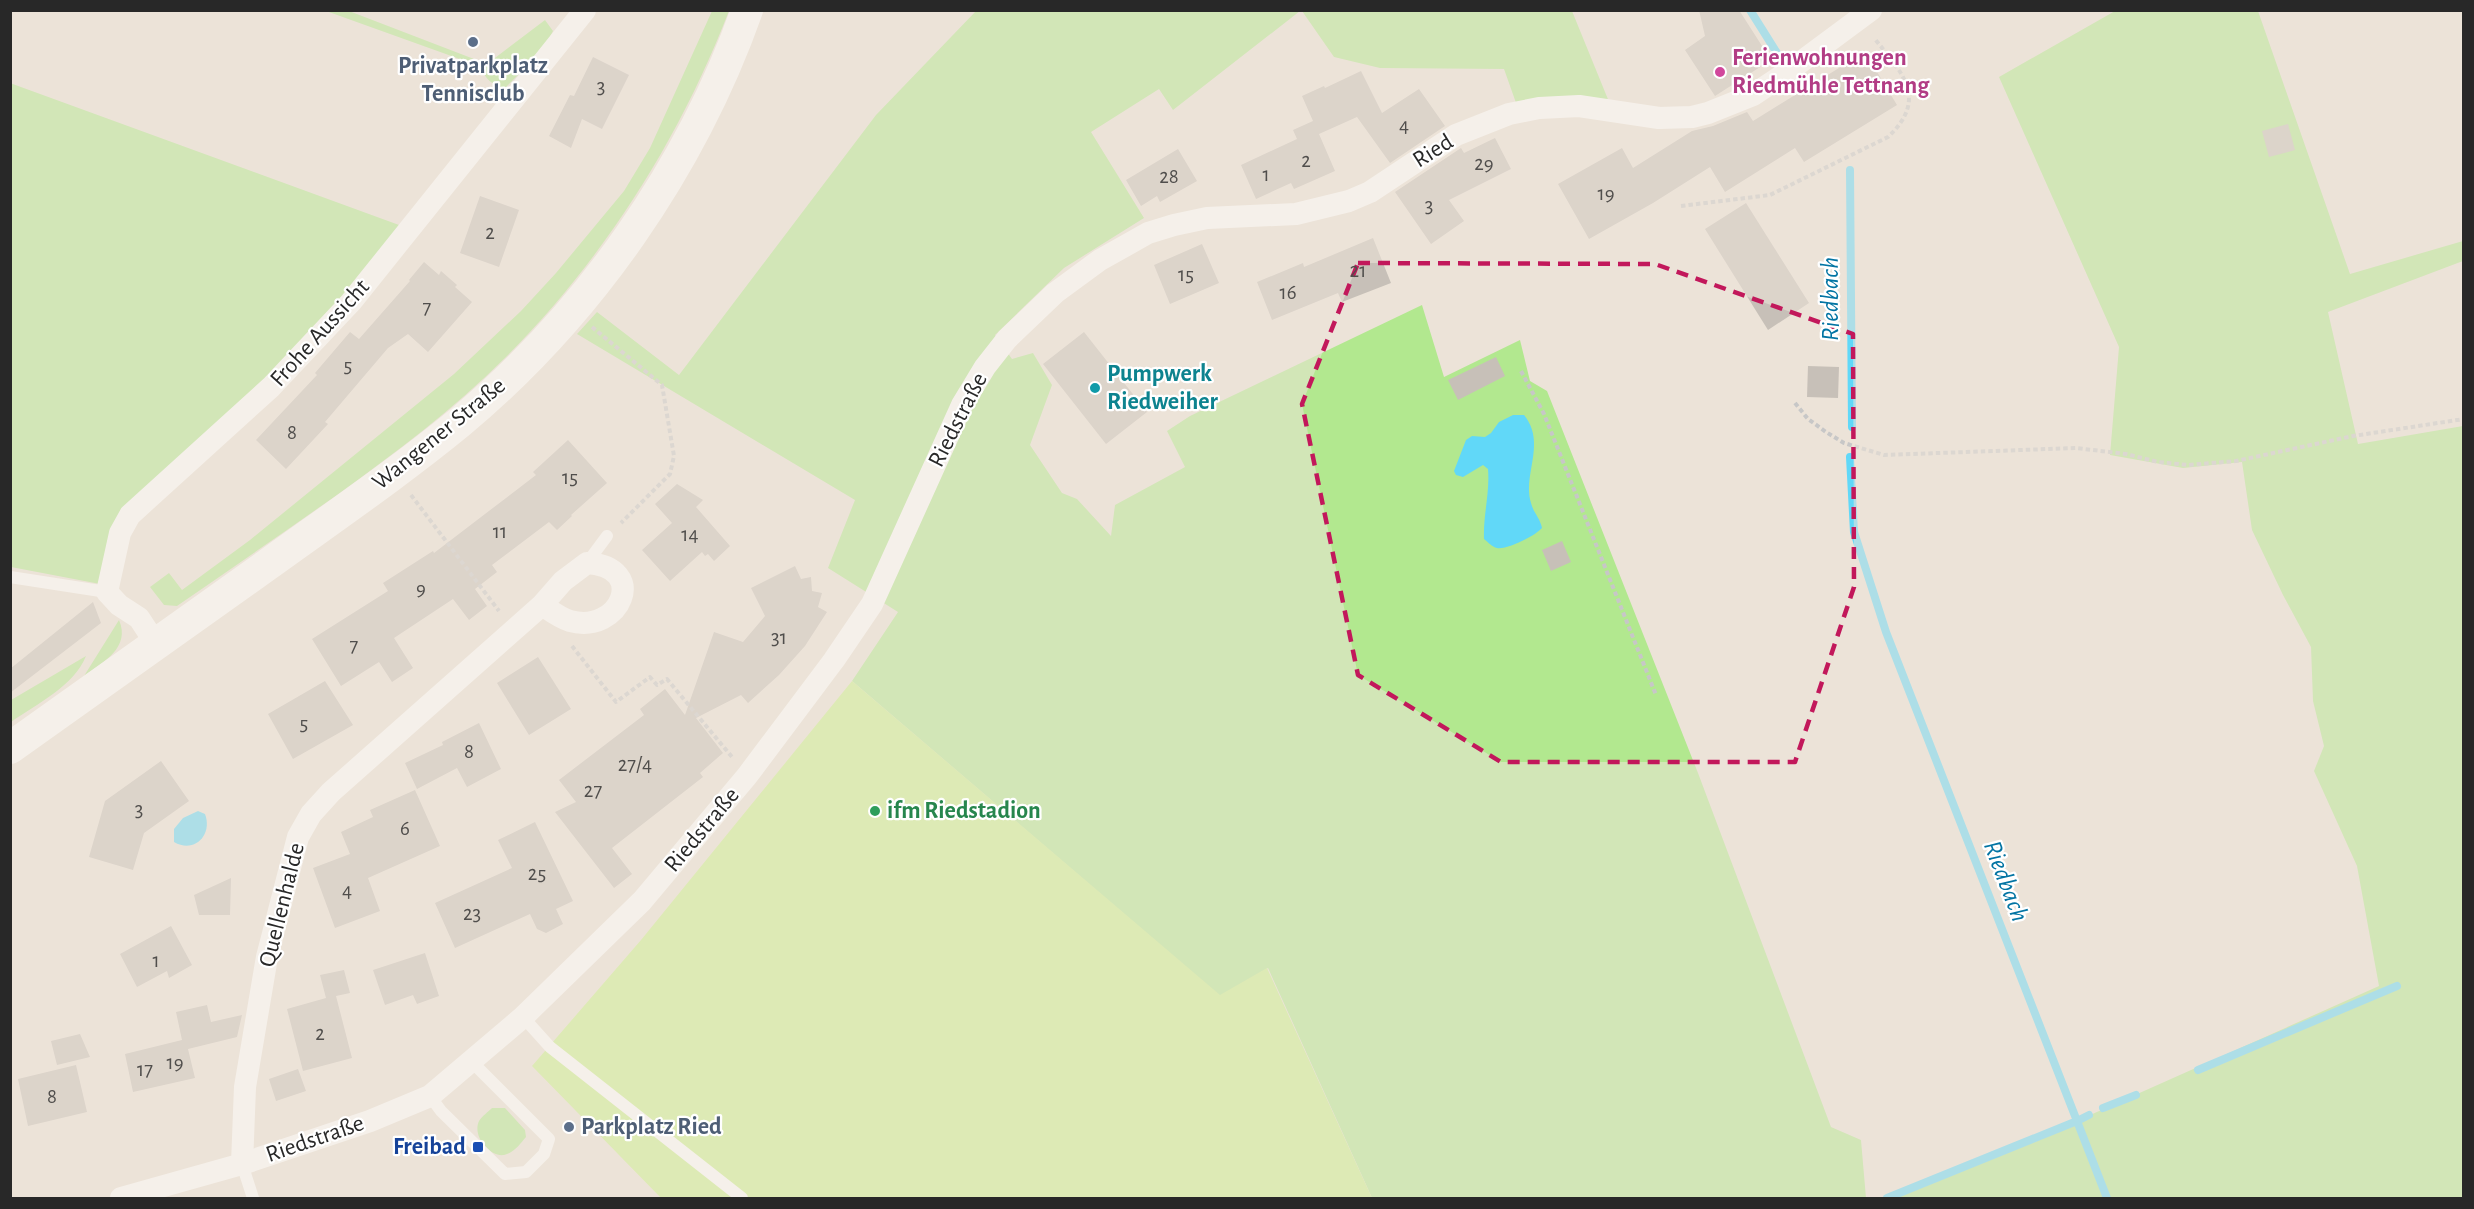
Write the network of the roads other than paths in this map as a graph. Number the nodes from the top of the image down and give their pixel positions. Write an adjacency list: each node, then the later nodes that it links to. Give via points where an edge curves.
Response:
1 (585, 10): 8 (street, Frohe Aussicht, via 351,302 271,387 130,515 120,533)
2 (747, 10): 10 (main road, Wangener Straße, via 721,75 678,158 631,234 539,347 461,421 394,474)
3 (1865, 15): 4 (street, Ried, via 1753,95 1708,113 1659,118 1579,106 1509,114 1456,135 1370,192 1349,201 1296,214 1207,218 1148,233 1100,260 1055,293)
4 (1007, 339): 12 (street, Riedstraße, via 962,405 872,604 834,660 747,776 642,901)
5 (607, 536): 6 (lane)
6 (587, 563): 9 (street, Quellenhalde, via 563,581); 9 (street, via 607,566 620,578 623,598 616,608 593,623 585,623 561,618)
7 (10, 577): 8 (lane)
8 (107, 592): 10 (street, via 139,618)
9 (542, 605): 15 (street, Quellenhalde, via 331,792 311,814 298,837 267,957 245,1087)
10 (156, 644): 11 (main road, Wangener Straße)
11 (10, 748)
12 (523, 1017): 13 (street, Riedstraße); 18 (lane, via 550,1047)
13 (471, 1061): 14 (street, Riedstraße); 14 (lane, via 549,1139 544,1154 526,1172 505,1174)
14 (430, 1096): 15 (street, Riedstraße, via 370,1121)
15 (242, 1164): 16 (street, Riedstraße); 17 (lane, Riedstraße)
16 (121, 1198)
17 (253, 1198)
18 (742, 1198)

